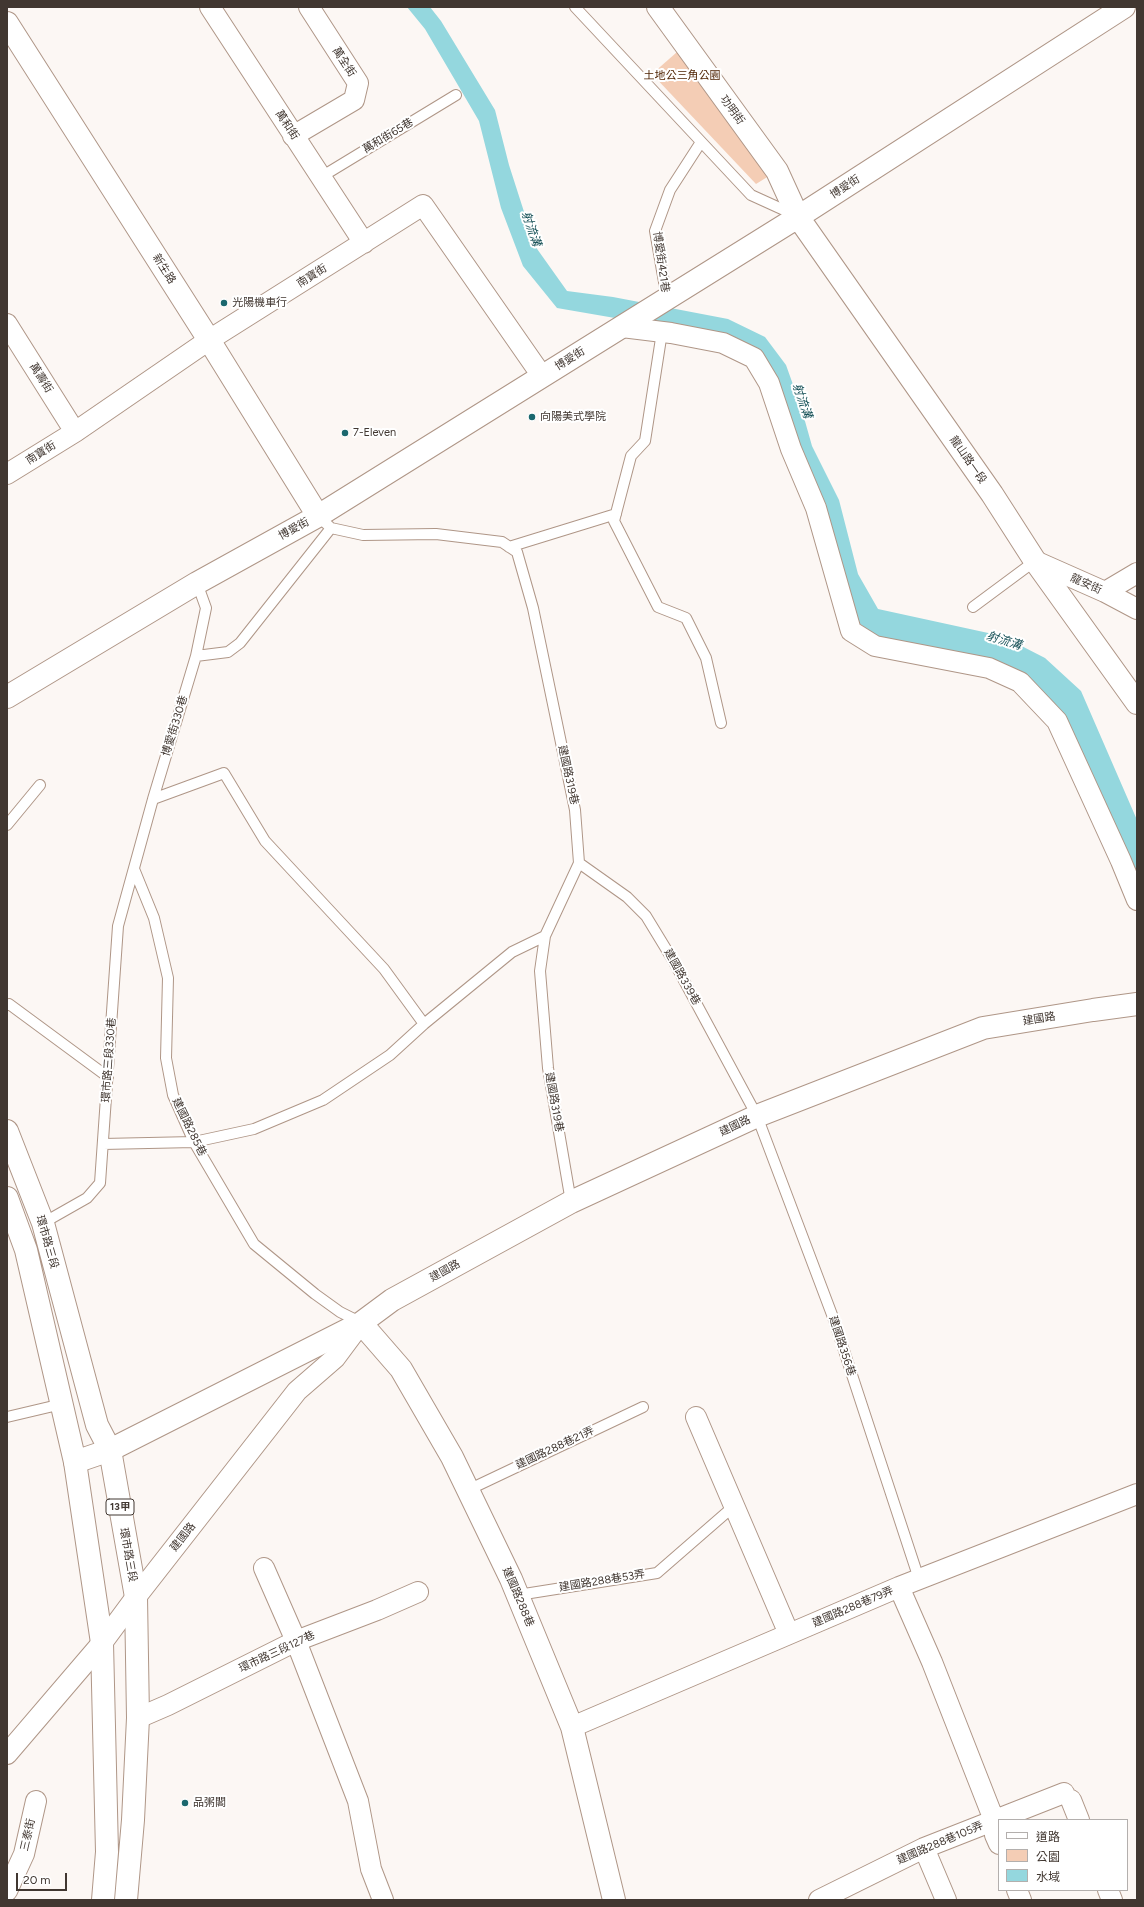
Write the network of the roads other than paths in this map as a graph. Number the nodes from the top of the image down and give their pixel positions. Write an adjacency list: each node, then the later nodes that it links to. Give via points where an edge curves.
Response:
1 (210, 7): 8 (street, 萬和街)
2 (309, 7): 8 (street, 萬全街, via 358,83 354,100)
3 (575, 7): 9 (lane)
4 (658, 7): 11 (street, 功明街, via 777,171)
5 (1124, 7): 11 (street, 博愛街)
6 (7, 23): 16 (street, 新生路)
7 (456, 95): 10 (lane, 萬和街65巷)
8 (293, 136): 10 (street, 萬和街)
9 (701, 142): 11 (lane, via 751,195); 13 (lane, 博愛街421巷, via 670,190 655,230)
10 (321, 177): 12 (street, 萬和街)
11 (798, 217): 13 (street, 博愛街); 23 (street, 龍山路一段, via 992,494)
12 (364, 243): 16 (street, 南寶街); 17 (street, 南寶街, via 423,205)
13 (644, 313): 15 (street); 17 (street, 博愛街)
14 (7, 324): 18 (street, 萬壽街)
15 (662, 332): 20 (lane, via 645,441 631,456); 38 (street, via 723,343 754,358 769,383 791,449 816,508 851,631 875,646 989,668 1020,682 1057,721)
16 (209, 340): 18 (street, 南寶街); 21 (street, 新生路)
17 (542, 376): 21 (street, 博愛街)
18 (75, 432): 19 (street, 南寶街)
19 (7, 474)
20 (616, 514): 22 (lane); 32 (lane, via 614,521 658,607 686,618 706,658)
21 (324, 522): 22 (lane, via 363,535 436,534 502,542); 25 (street, 博愛街); 29 (lane, via 240,643 228,652)
22 (509, 546): 36 (lane, 建國路319巷, via 517,552 533,608 575,810)
23 (1035, 561): 26 (street, 龍安街); 27 (lane); 31 (street, 龍山路一段)
24 (1137, 573): 26 (street)
25 (197, 583): 29 (lane, 博愛街330巷, via 206,608); 30 (street, 博愛街)
26 (1105, 592): 28 (street, 龍安街)
27 (973, 607)
28 (1137, 609)
29 (196, 656): 34 (lane, 博愛街330巷)
30 (7, 697)
31 (1137, 702)
32 (721, 723)
33 (40, 785): 35 (lane)
34 (153, 799): 37 (lane, 博愛街330巷); 42 (lane, via 224,773 265,841 384,969)
35 (7, 825)
36 (579, 863): 39 (lane, 建國路319巷); 44 (lane, 建國路339巷, via 627,897 646,916 674,962)
37 (134, 869): 43 (lane, 環市路三段330巷, via 118,926); 46 (lane, 建國路285巷, via 154,918 168,978 166,1058 173,1095)
38 (1137, 900)
39 (545, 936): 42 (lane, via 512,952); 49 (lane, 建國路319巷, via 540,971 548,1068)
40 (1137, 1004): 44 (street, 建國路, via 983,1028)
41 (7, 1005): 43 (lane)
42 (424, 1024): 46 (lane, via 390,1055 323,1100 254,1129)
43 (108, 1077): 47 (lane, 環市路三段330巷)
44 (757, 1116): 49 (street, 建國路); 62 (lane, 建國路356巷, via 834,1320)
45 (7, 1131): 50 (street, 環市路三段 / 13甲)
46 (194, 1142): 47 (lane); 51 (lane, 建國路285巷, via 254,1244 315,1294)
47 (103, 1144): 50 (lane, 環市路三段330巷, via 100,1183 87,1198)
48 (7, 1198): 52 (street, 環市路三段, via 26,1250)
49 (571, 1202): 51 (street, 建國路, via 392,1300)
50 (43, 1223): 56 (street, 環市路三段 / 13甲, via 97,1425)
51 (361, 1323): 56 (street, 建國路); 58 (street, 建國路288巷, via 400,1369 452,1457); 66 (street, 建國路, via 335,1358 297,1391)
52 (62, 1404): 54 (lane); 57 (street, 環市路三段)
53 (643, 1407): 58 (lane, 建國路288巷21弄)
54 (7, 1417)
55 (696, 1417): 60 (street)
56 (110, 1450): 57 (street, 建國路); 66 (street, 環市路三段 / 13甲)
57 (76, 1462): 69 (street, 環市路三段)
58 (468, 1490): 65 (street, 建國路288巷)
59 (1137, 1494): 62 (street, 建國路288巷79弄)
60 (734, 1506): 65 (lane, 建國路288巷53弄, via 657,1573); 67 (street)
61 (264, 1568): 68 (street)
62 (918, 1579): 63 (street, 建國路288巷79弄)
63 (900, 1586): 67 (street, 建國路288巷79弄); 76 (street, via 932,1662)
64 (418, 1592): 68 (street, 環市路三段127巷)
65 (518, 1595): 71 (street, 建國路288巷)
66 (136, 1597): 69 (street, 建國路); 70 (street, 環市路三段 / 13甲)
67 (789, 1634): 71 (street, 建國路288巷79弄)
68 (296, 1641): 70 (street, 環市路三段127巷); 81 (street, via 358,1801 371,1869)
69 (102, 1643): 72 (street, 建國路); 79 (street, 環市路三段, via 107,1852)
70 (138, 1718): 80 (street, 環市路三段 / 13甲)
71 (572, 1727): 82 (street, 建國路288巷)
72 (7, 1754)
73 (36, 1801): 78 (street, 三泰街, via 24,1854)
74 (1024, 1819): 75 (street, 建國路288巷105弄, via 1068,1797)
75 (1079, 1819)
76 (996, 1833): 77 (street, 建國路288巷105弄)
77 (924, 1848): 83 (street, 建國路288巷105弄); 84 (street)
78 (7, 1891)
79 (103, 1900)
80 (126, 1900)
81 (383, 1900)
82 (614, 1900)
83 (819, 1900)
84 (946, 1900)

